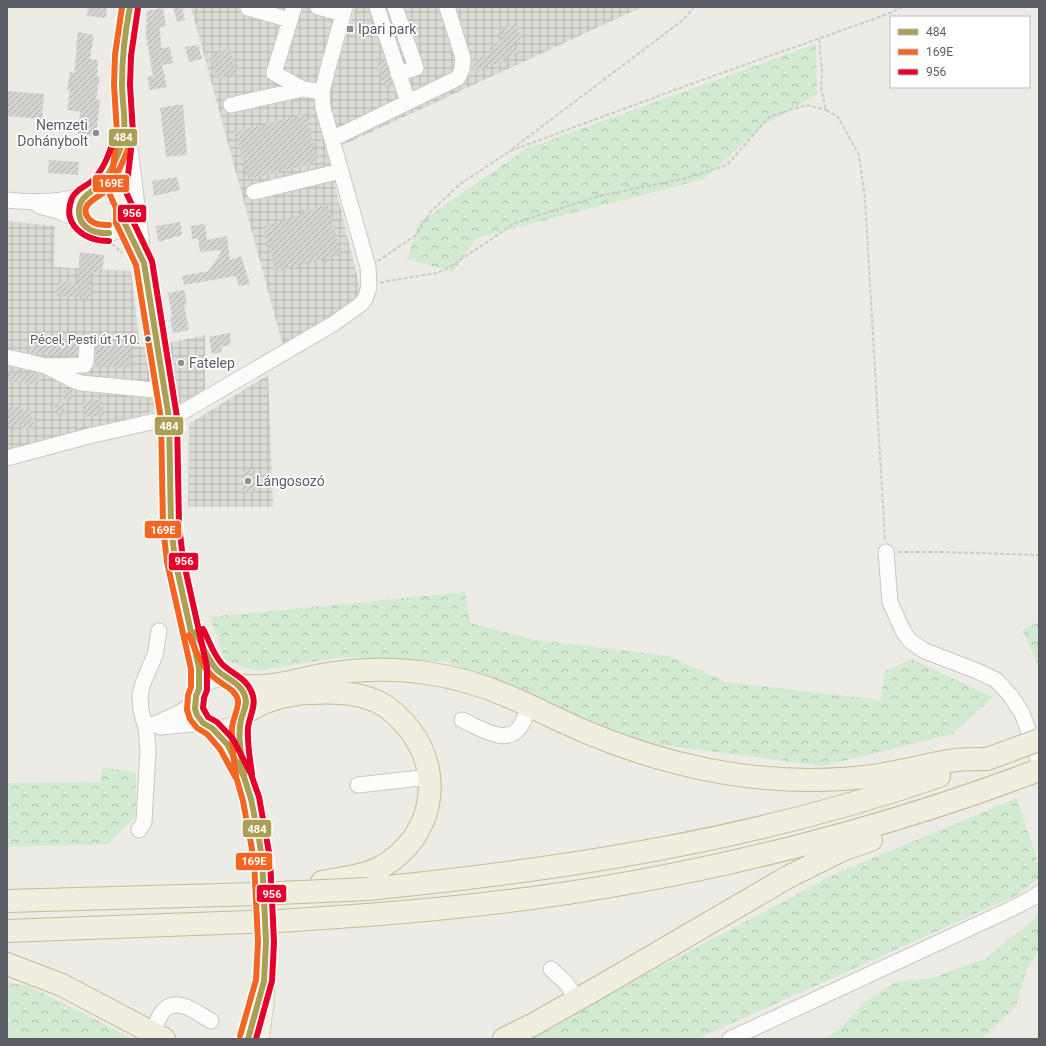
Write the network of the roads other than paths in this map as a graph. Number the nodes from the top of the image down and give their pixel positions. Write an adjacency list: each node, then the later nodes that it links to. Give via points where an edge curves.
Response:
1 (130, 7): 14 (main road, via 123,55)
2 (318, 7): 7 (street)
3 (377, 7): 9 (street)
4 (395, 7): 9 (street, via 416,68)
5 (447, 7): 12 (street, via 463,58 462,69 458,78)
6 (248, 8): 8 (street)
7 (344, 11): 11 (street)
8 (292, 13): 10 (street, via 274,73)
9 (398, 74): 12 (street)
10 (304, 89): 11 (street); 13 (street)
11 (322, 92): 15 (street, via 323,108)
12 (408, 102): 15 (street)
13 (231, 105)
14 (125, 133): 17 (main road, via 109,171); 19 (main road); 25 (street, via 130,148)
15 (332, 139): 16 (street)
16 (341, 171): 18 (street); 30 (street, via 368,267 369,287 365,299 332,324)
17 (88, 188): 19 (main road, via 105,187); 21 (street, via 63,200); 23 (main road, via 78,209)
18 (254, 192)
19 (118, 194): 22 (main road, via 125,208)
20 (7, 200): 21 (street)
21 (23, 202): 23 (street, via 61,212 74,218)
22 (123, 220): 24 (main road, via 116,230); 25 (main road)
23 (81, 228): 24 (main road, via 94,233)
24 (109, 233): 25 (main road, via 120,241)
25 (141, 267): 29 (main road)
26 (87, 342): 28 (street, via 84,365)
27 (7, 357): 28 (street)
28 (46, 366): 29 (street, via 81,383)
29 (165, 391): 30 (main road)
30 (168, 418): 31 (street); 33 (main road, via 171,526 178,576)
31 (7, 458)
32 (886, 552): 44 (street, via 890,602 910,641 925,651 996,680 1022,713)
33 (189, 617): 35 (main road, via 212,664); 36 (main road, via 200,668)
34 (159, 631): 41 (street, via 156,654 140,696 141,711)
35 (233, 682): 36 (main road, via 212,679 203,685); 37 (highway, via 249,687 269,686 344,671 406,671 471,683); 38 (main road, via 245,694 246,707)
36 (197, 696): 40 (main road, via 197,715); 41 (street, via 181,712)
37 (530, 706): 39 (street, via 520,726 509,735 494,734); 43 (highway, via 586,732 648,754 704,769 753,776 873,776 957,760)
38 (243, 716): 40 (main road, via 231,727 224,729); 46 (main road, via 240,734); 47 (highway, via 260,704 288,696 337,692 364,697 378,702 405,724 422,750)
39 (462, 720)
40 (208, 725): 41 (street); 46 (main road, via 227,744)
41 (148, 728): 50 (street, via 146,809 144,822)
42 (1039, 740): 43 (highway, bridge)
43 (987, 759): 52 (highway, bridge, via 815,813 677,846 523,872 436,882 368,889)
44 (1039, 761)
45 (1039, 770): 49 (highway)
46 (244, 777): 57 (main road, via 251,799 262,858 266,942)
47 (429, 777): 48 (street); 52 (highway, bridge, via 428,807 424,820 408,846 382,867 367,873)
48 (358, 785)
49 (916, 812): 54 (highway, bridge, via 804,844 715,865 638,881 522,900 434,910 280,921); 58 (highway, via 886,834 842,850 788,877)
50 (139, 830)
51 (1039, 893): 64 (street, via 1011,909)
52 (256, 894): 53 (highway)
53 (7, 902)
54 (7, 931)
55 (7, 964): 60 (highway, via 62,985)
56 (550, 969): 58 (street, via 566,983)
57 (264, 980): 61 (main road); 62 (main road, via 264,1004)
58 (577, 999): 63 (highway)
59 (210, 1021): 60 (street, via 185,1007 173,1005 164,1009)
60 (158, 1036)
61 (248, 1039)
62 (259, 1039)
63 (504, 1039)
64 (730, 1039)

